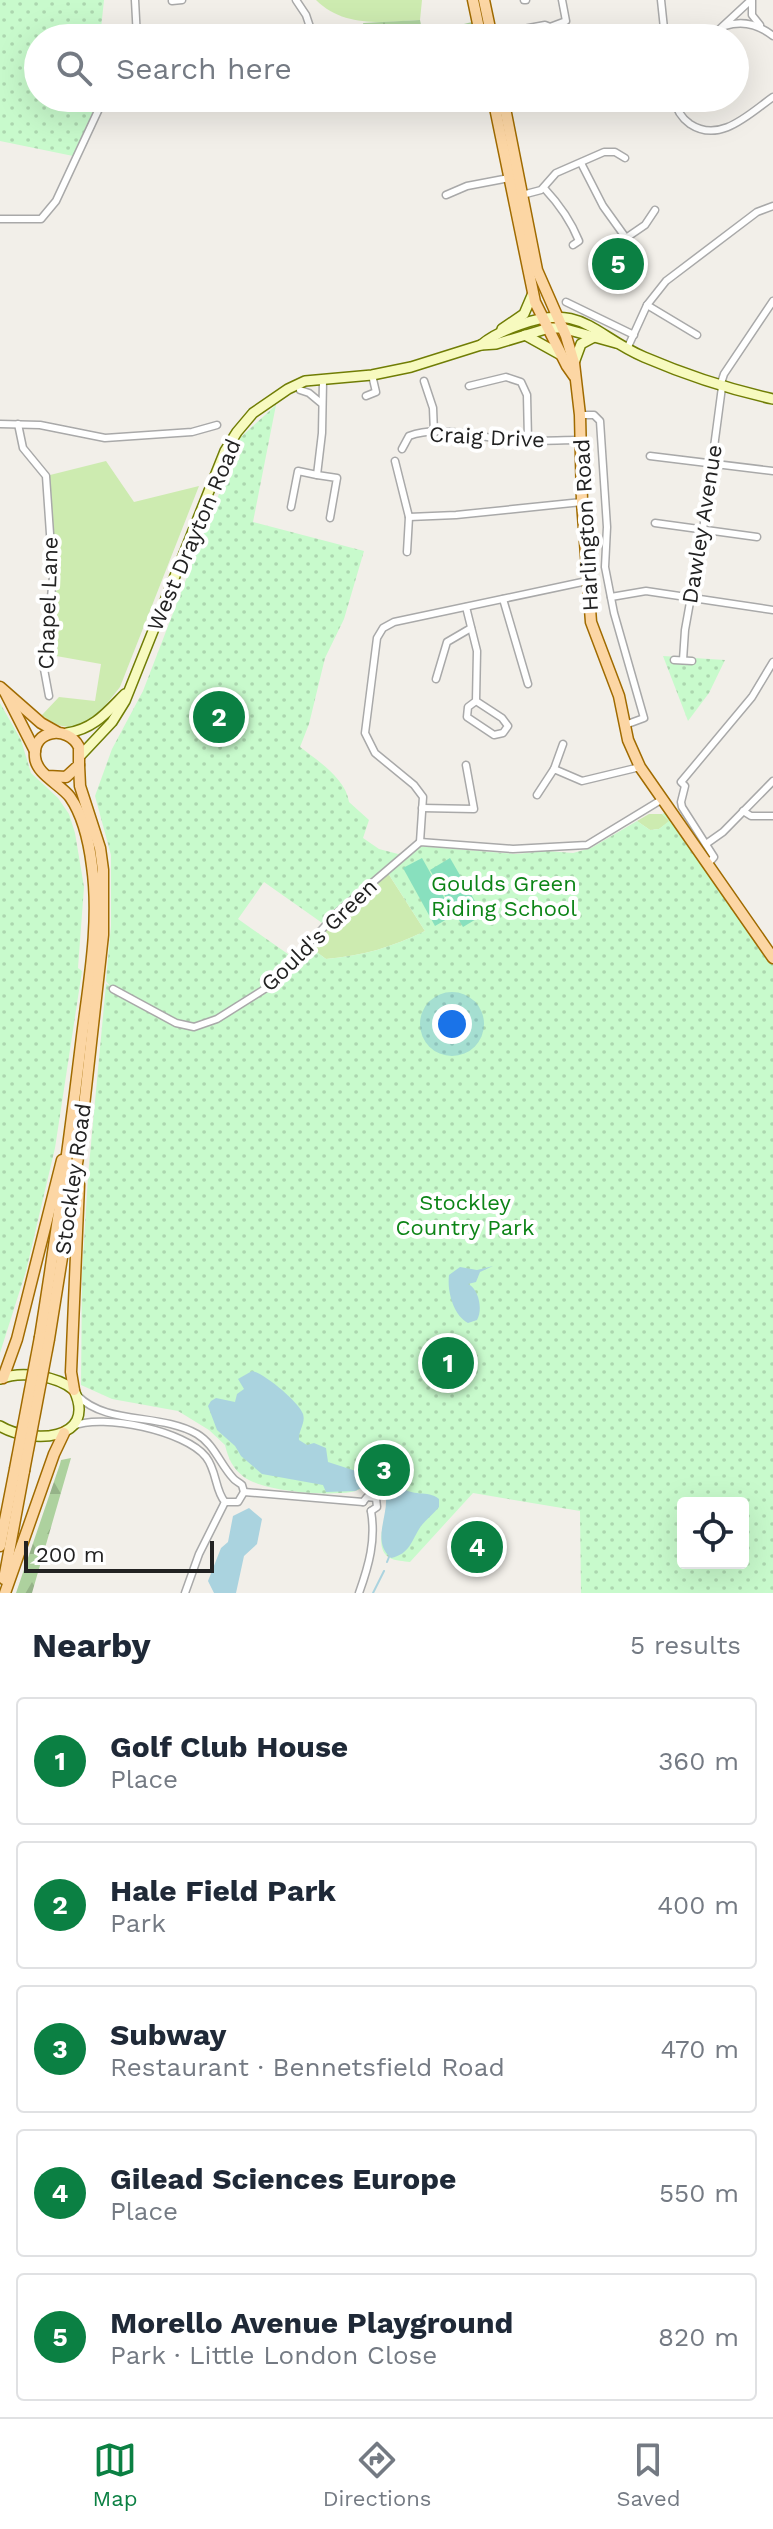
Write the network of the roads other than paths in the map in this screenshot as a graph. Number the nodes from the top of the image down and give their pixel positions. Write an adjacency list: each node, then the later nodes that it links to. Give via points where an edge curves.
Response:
1 (135, 0): 10 (street)
2 (182, 0): 9 (street)
3 (296, 0): 11 (street)
4 (473, 0): 12 (main road)
5 (484, 0): 13 (main road)
6 (562, 0): 14 (street, via 566,21)
7 (661, 0): 15 (street)
8 (752, 0): 16 (street); 18 (street, via 752,15)
9 (172, 1)
10 (136, 24)
11 (309, 24)
12 (483, 24)
13 (487, 24)
14 (558, 24)
15 (664, 24)
16 (724, 24)
17 (731, 24): 18 (street)
18 (763, 27): 19 (street)
19 (773, 36)
20 (773, 97): 24 (street, via 729,128 714,132 697,128)
21 (97, 112): 33 (street, via 56,201 41,219)
22 (496, 112): 27 (main road, Harlington Road)
23 (506, 112): 30 (main road, Harlington Road)
24 (678, 112)
25 (625, 158): 26 (street, via 607,151)
26 (581, 163): 28 (street, via 556,173); 32 (street, via 626,238)
27 (509, 178): 29 (street); 35 (main road, Harlington Road)
28 (544, 188): 30 (street); 34 (street, via 575,232 579,241)
29 (446, 195)
30 (522, 195): 39 (main road, Harlington Road, via 537,270)
31 (773, 206): 38 (street, via 757,212 666,281)
32 (655, 210)
33 (0, 219)
34 (573, 245)
35 (533, 292): 40 (main road, Harlington Road); 43 (main road, West Drayton Road, via 525,312)
36 (773, 301): 58 (street, via 724,374)
37 (566, 302): 45 (street)
38 (647, 305): 45 (street); 46 (street)
39 (556, 316): 40 (main road, West Drayton Road); 42 (main road, Harlington Road); 48 (main road, West Drayton Road, via 593,326)
40 (542, 317): 41 (main road, Harlington Road); 43 (main road, West Drayton Road)
41 (549, 328): 42 (main road, West Drayton Road); 44 (main road, West Drayton Road); 51 (main road, Harlington Road)
42 (562, 328): 47 (main road, West Drayton Road); 52 (main road, Harlington Road)
43 (497, 334): 49 (main road, West Drayton Road)
44 (525, 335): 49 (main road, West Drayton Road); 51 (main road)
45 (634, 335): 50 (street)
46 (697, 335)
47 (594, 337): 48 (main road, West Drayton Road); 52 (main road, via 581,344)
48 (616, 343): 50 (main road, West Drayton Road)
49 (481, 345): 53 (main road, West Drayton Road)
50 (627, 349): 58 (main road, West Drayton Road)
51 (562, 356): 54 (main road, Harlington Road)
52 (574, 363): 54 (main road, Harlington Road)
53 (372, 375): 55 (main road, West Drayton Road); 61 (street, via 376,392)
54 (574, 376): 64 (main road, Harlington Road)
55 (323, 381): 59 (main road, West Drayton Road); 60 (main road, West Drayton Road, via 305,381); 63 (street)
56 (424, 381): 68 (street)
57 (469, 386): 69 (street, via 506,377 521,382 527,395)
58 (721, 387): 62 (main road, West Drayton Road); 74 (street, Dawley Avenue)
59 (300, 390): 60 (main road, West Drayton Road); 63 (street)
60 (280, 396): 99 (main road, West Drayton Road, via 253,413 227,446)
61 (366, 396)
62 (773, 399)
63 (321, 403): 76 (street)
64 (580, 415): 70 (main road, Harlington Road); 87 (street, Harlington Road, via 594,415 600,421 605,567)
65 (0, 424): 66 (street)
66 (18, 424): 67 (street, via 105,438 192,432); 100 (street, Chapel Lane, via 23,448 46,476 53,577 44,669)
67 (217, 425)
68 (434, 433): 69 (street, Craig Drive); 71 (street, Craig Drive, via 409,436)
69 (528, 440): 70 (street, Craig Drive)
70 (581, 440): 77 (main road, Harlington Road)
71 (402, 449)
72 (650, 456): 74 (street)
73 (395, 461): 79 (street)
74 (711, 463): 75 (street); 82 (street, Dawley Avenue)
75 (773, 471)
76 (317, 475): 78 (street, via 298,471); 80 (street, via 337,478)
77 (582, 502): 79 (street); 85 (main road, Harlington Road)
78 (291, 507)
79 (409, 517): 84 (street)
80 (330, 518)
81 (655, 523): 82 (street)
82 (703, 530): 83 (street); 86 (street, Dawley Avenue)
83 (757, 537)
84 (407, 552)
85 (587, 581): 88 (street); 102 (main road, Harlington Road, via 591,622)
86 (690, 596): 87 (street, via 646,591); 90 (street); 93 (street, Dawley Avenue)
87 (611, 597): 102 (street, Harlington Road, via 644,718)
88 (503, 599): 89 (street); 97 (street)
89 (466, 607): 91 (street); 114 (street, via 394,622 377,638 365,733 375,753 414,785 423,797)
90 (773, 610)
91 (471, 628): 96 (street, via 447,642); 101 (street, via 477,651)
92 (674, 660): 93 (street)
93 (683, 660): 94 (street)
94 (692, 661)
95 (773, 665): 118 (street, via 681,782 682,807)
96 (436, 679)
97 (528, 684)
98 (2, 689): 103 (main road, via 41,723); 105 (main road)
99 (128, 690): 103 (main road, West Drayton Road, via 94,724); 106 (main road, West Drayton Road, via 112,722)
100 (49, 696)
101 (476, 701): 101 (street, via 468,707 467,717 494,735 503,733 508,726 502,718)
102 (625, 725): 108 (main road, Harlington Road)
103 (62, 732): 105 (main road, via 42,738); 106 (main road, via 78,743)
104 (563, 744): 109 (street)
105 (35, 751): 110 (main road, via 38,767)
106 (80, 759): 110 (main road, via 68,776); 124 (main road, Stockley Road, via 80,786 100,848 105,892)
107 (466, 765): 114 (street, via 474,809)
108 (640, 767): 109 (street, via 582,781); 113 (main road, Harlington Road)
109 (554, 769): 112 (street)
110 (48, 776): 123 (main road, Stockley Road, via 78,811 93,874 94,925)
111 (773, 781): 115 (street)
112 (537, 795)
113 (661, 800): 117 (street, via 587,845 513,849); 119 (main road, Harlington Road)
114 (422, 808): 117 (street)
115 (743, 811): 116 (street); 118 (street)
116 (773, 816)
117 (420, 842): 122 (street, Gould's Green, via 337,913 271,985 217,1019 194,1027 176,1023)
118 (706, 844): 119 (street, via 714,857)
119 (708, 864): 120 (main road, Harlington Road)
120 (769, 946): 121 (main road, Harlington Road)
121 (773, 958)
122 (113, 989)
123 (73, 1117): 125 (main road, Stockley Road); 126 (main road, via 17,1339)
124 (79, 1151): 125 (main road, Stockley Road); 127 (main road, via 71,1372)
125 (44, 1338): 130 (main road, Stockley Road, bridge)
126 (1, 1378): 127 (main road, via 14,1374 53,1380)
127 (75, 1392): 129 (main road, via 78,1414); 131 (street, via 96,1410 195,1432)
128 (0, 1426): 129 (main road, via 45,1438)
129 (68, 1430): 132 (street, via 98,1421 176,1437 207,1458); 138 (main road, via 54,1454)
130 (20, 1470): 137 (main road, Stockley Road); 138 (main road, Stockley Road)
131 (233, 1479): 132 (street); 133 (street)
132 (219, 1488): 134 (street)
133 (244, 1492): 134 (street, via 236,1503); 135 (street)
134 (225, 1502): 139 (street)
135 (363, 1502): 136 (street); 136 (street, via 376,1498 377,1507)
136 (371, 1511): 140 (street, via 374,1536)
137 (0, 1546)
138 (3, 1593)
139 (185, 1593)
140 (359, 1593)

